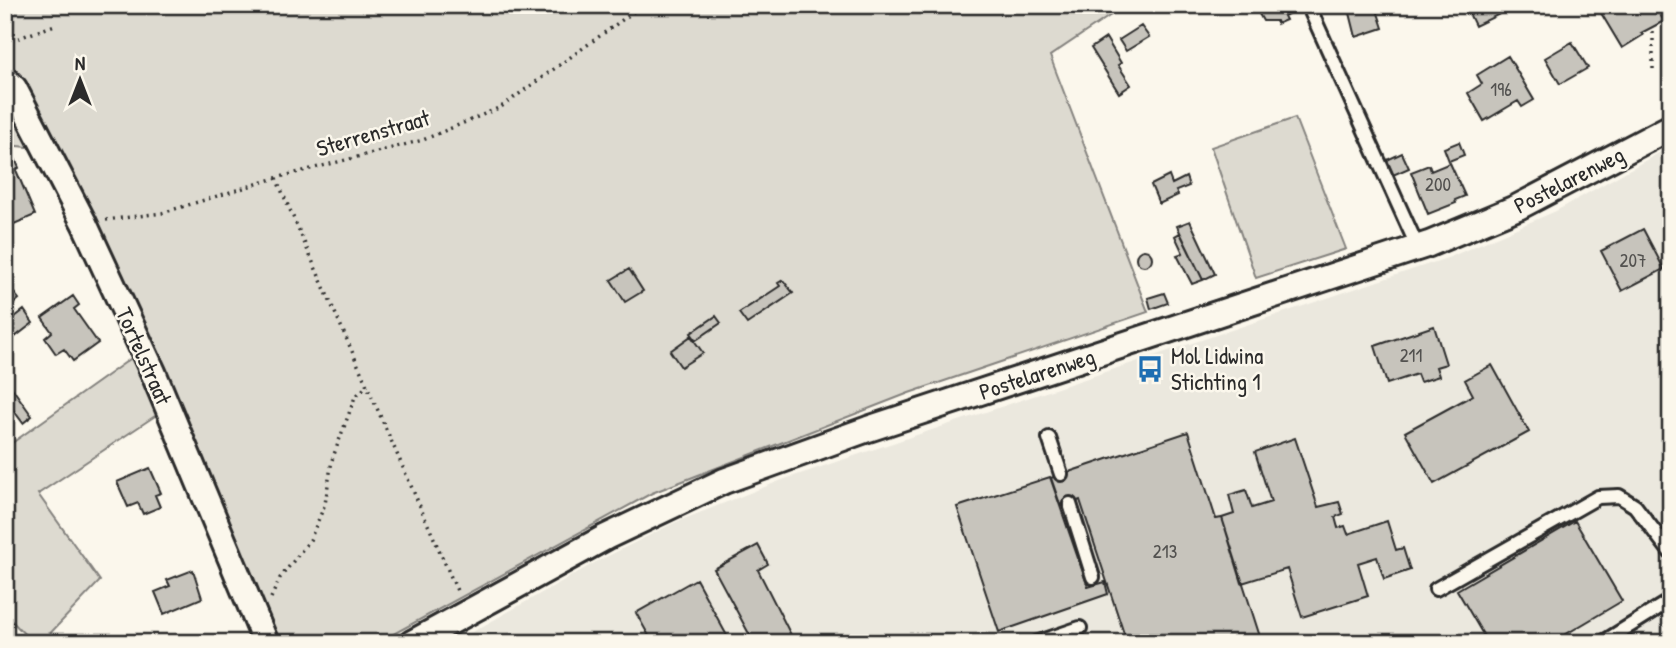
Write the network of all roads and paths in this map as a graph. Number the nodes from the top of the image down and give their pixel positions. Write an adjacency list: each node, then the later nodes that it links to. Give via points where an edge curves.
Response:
1 (643, 5): 9 (path, Sterrenstraat, via 501,107 423,140)
2 (1308, 5): 11 (lane)
3 (55, 25): 5 (path)
4 (1653, 32): 6 (path)
5 (5, 43)
6 (1653, 71)
7 (5, 79): 10 (street, Tortelstraat, via 14,88)
8 (1671, 127): 11 (street, Postelarenweg, via 1518,207)
9 (276, 178): 10 (path, Sterrenstraat, via 162,213); 12 (path)
10 (84, 223): 22 (street, Tortelstraat, via 153,372)
11 (1418, 248): 20 (street, Postelarenweg, via 766,465 662,509)
12 (368, 385): 20 (path); 22 (path, via 355,397 332,460 325,504 310,540 280,578)
13 (1049, 438): 14 (lane)
14 (1060, 474)
15 (1070, 504): 17 (lane)
16 (1671, 553): 18 (lane, via 1635,506 1619,496 1598,497)
17 (1093, 577)
18 (1436, 589)
19 (1671, 600): 25 (lane)
20 (466, 612): 23 (street, Postelarenweg)
21 (1080, 628): 24 (lane)
22 (262, 634)
23 (412, 643)
24 (1036, 643)
25 (1602, 643)

